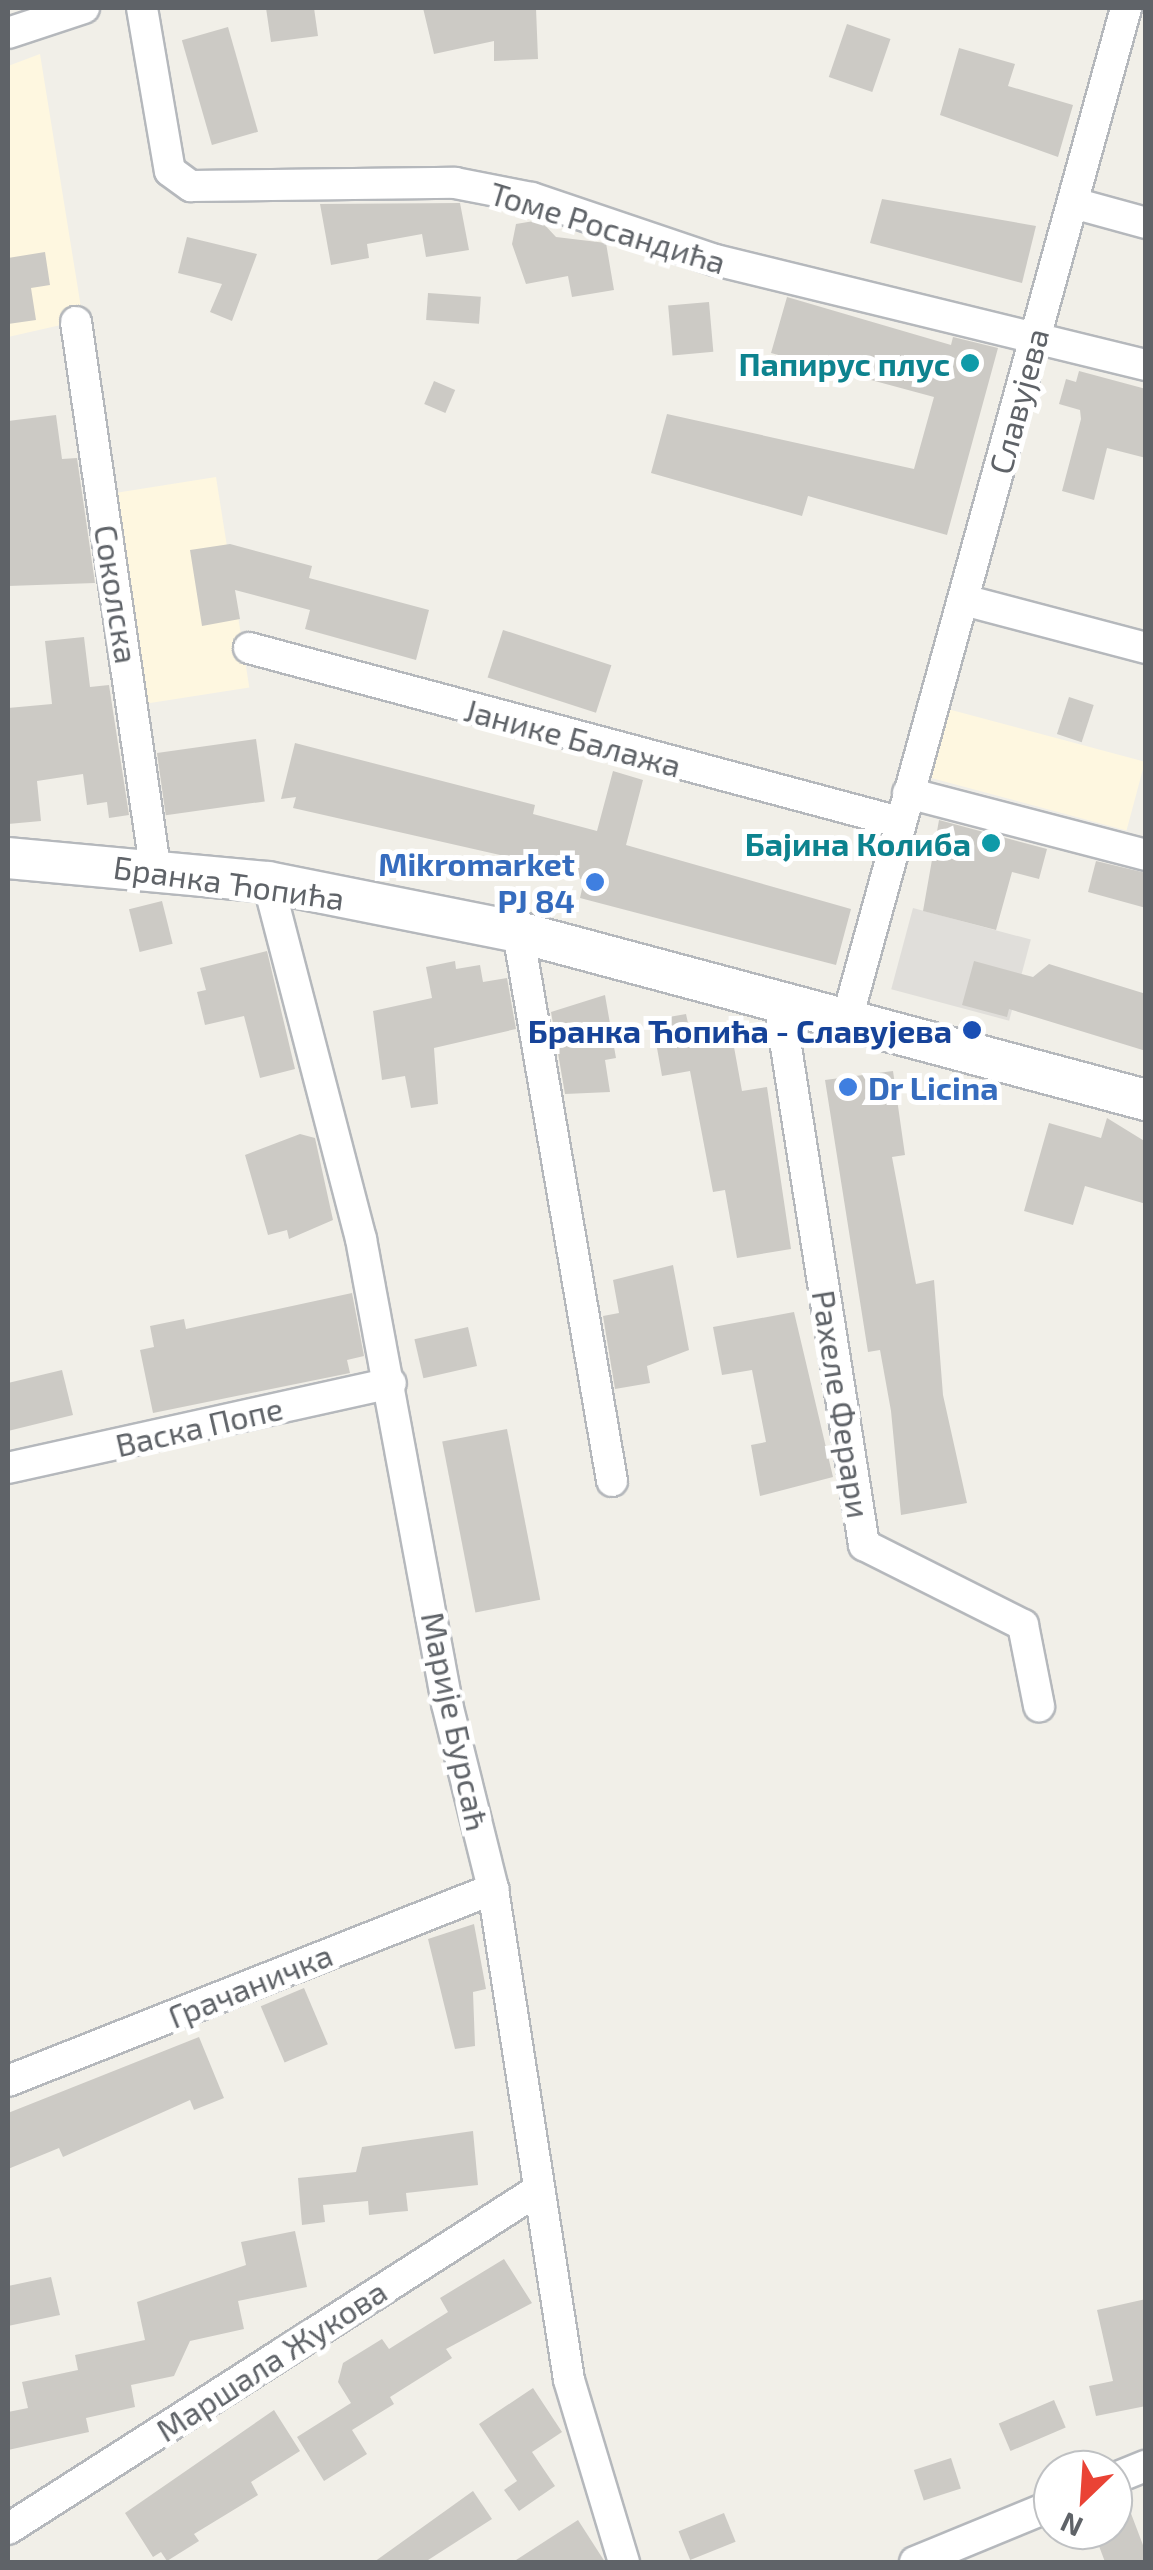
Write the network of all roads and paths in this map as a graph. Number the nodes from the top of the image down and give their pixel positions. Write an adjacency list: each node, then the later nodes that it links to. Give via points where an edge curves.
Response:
1 (84, 8): 4 (street)
2 (142, 8): 8 (street, Томе Росандића, via 170,171 191,186 455,183 532,198 715,260)
3 (1126, 8): 5 (street, Славујева)
4 (18, 23)
5 (1073, 202): 6 (street); 8 (street, Славујева)
6 (1146, 223)
7 (76, 322): 16 (street, Соколска)
8 (1036, 335): 9 (street, Томе Росандића); 10 (street, Славујева)
9 (1146, 365)
10 (964, 600): 12 (street); 13 (street, Славујева)
11 (248, 648): 13 (street, Јанике Балажа)
12 (1146, 648)
13 (903, 808): 14 (street); 20 (street, Славујева)
14 (1146, 855)
15 (8, 858): 16 (street, Бранка Ћопића)
16 (155, 867): 17 (street, Бранка Ћопића)
17 (268, 882): 18 (street, Бранка Ћопића); 22 (street, Марије Бурсаћ)
18 (518, 932): 19 (street, Бранка Ћопића); 24 (street)
19 (779, 1002): 20 (street, Бранка Ћопића); 25 (street, Рахеле Ферари, via 864,1545 1022,1625)
20 (846, 1019): 21 (street, Бранка Ћопића)
21 (1146, 1100)
22 (391, 1383): 23 (street, Васка Попе); 26 (street, Марије Бурсаћ, via 447,1704)
23 (8, 1468)
24 (612, 1482)
25 (1038, 1706)
26 (494, 1889): 27 (street, Грачаничка); 28 (street, Марије Бурсаћ)
27 (8, 2081)
28 (535, 2192): 30 (street, Маршала Жукова); 31 (street, Марије Бурсаћ, via 569,2380)
29 (1033, 2512): 32 (street)
30 (8, 2528)
31 (624, 2562)
32 (915, 2562)

